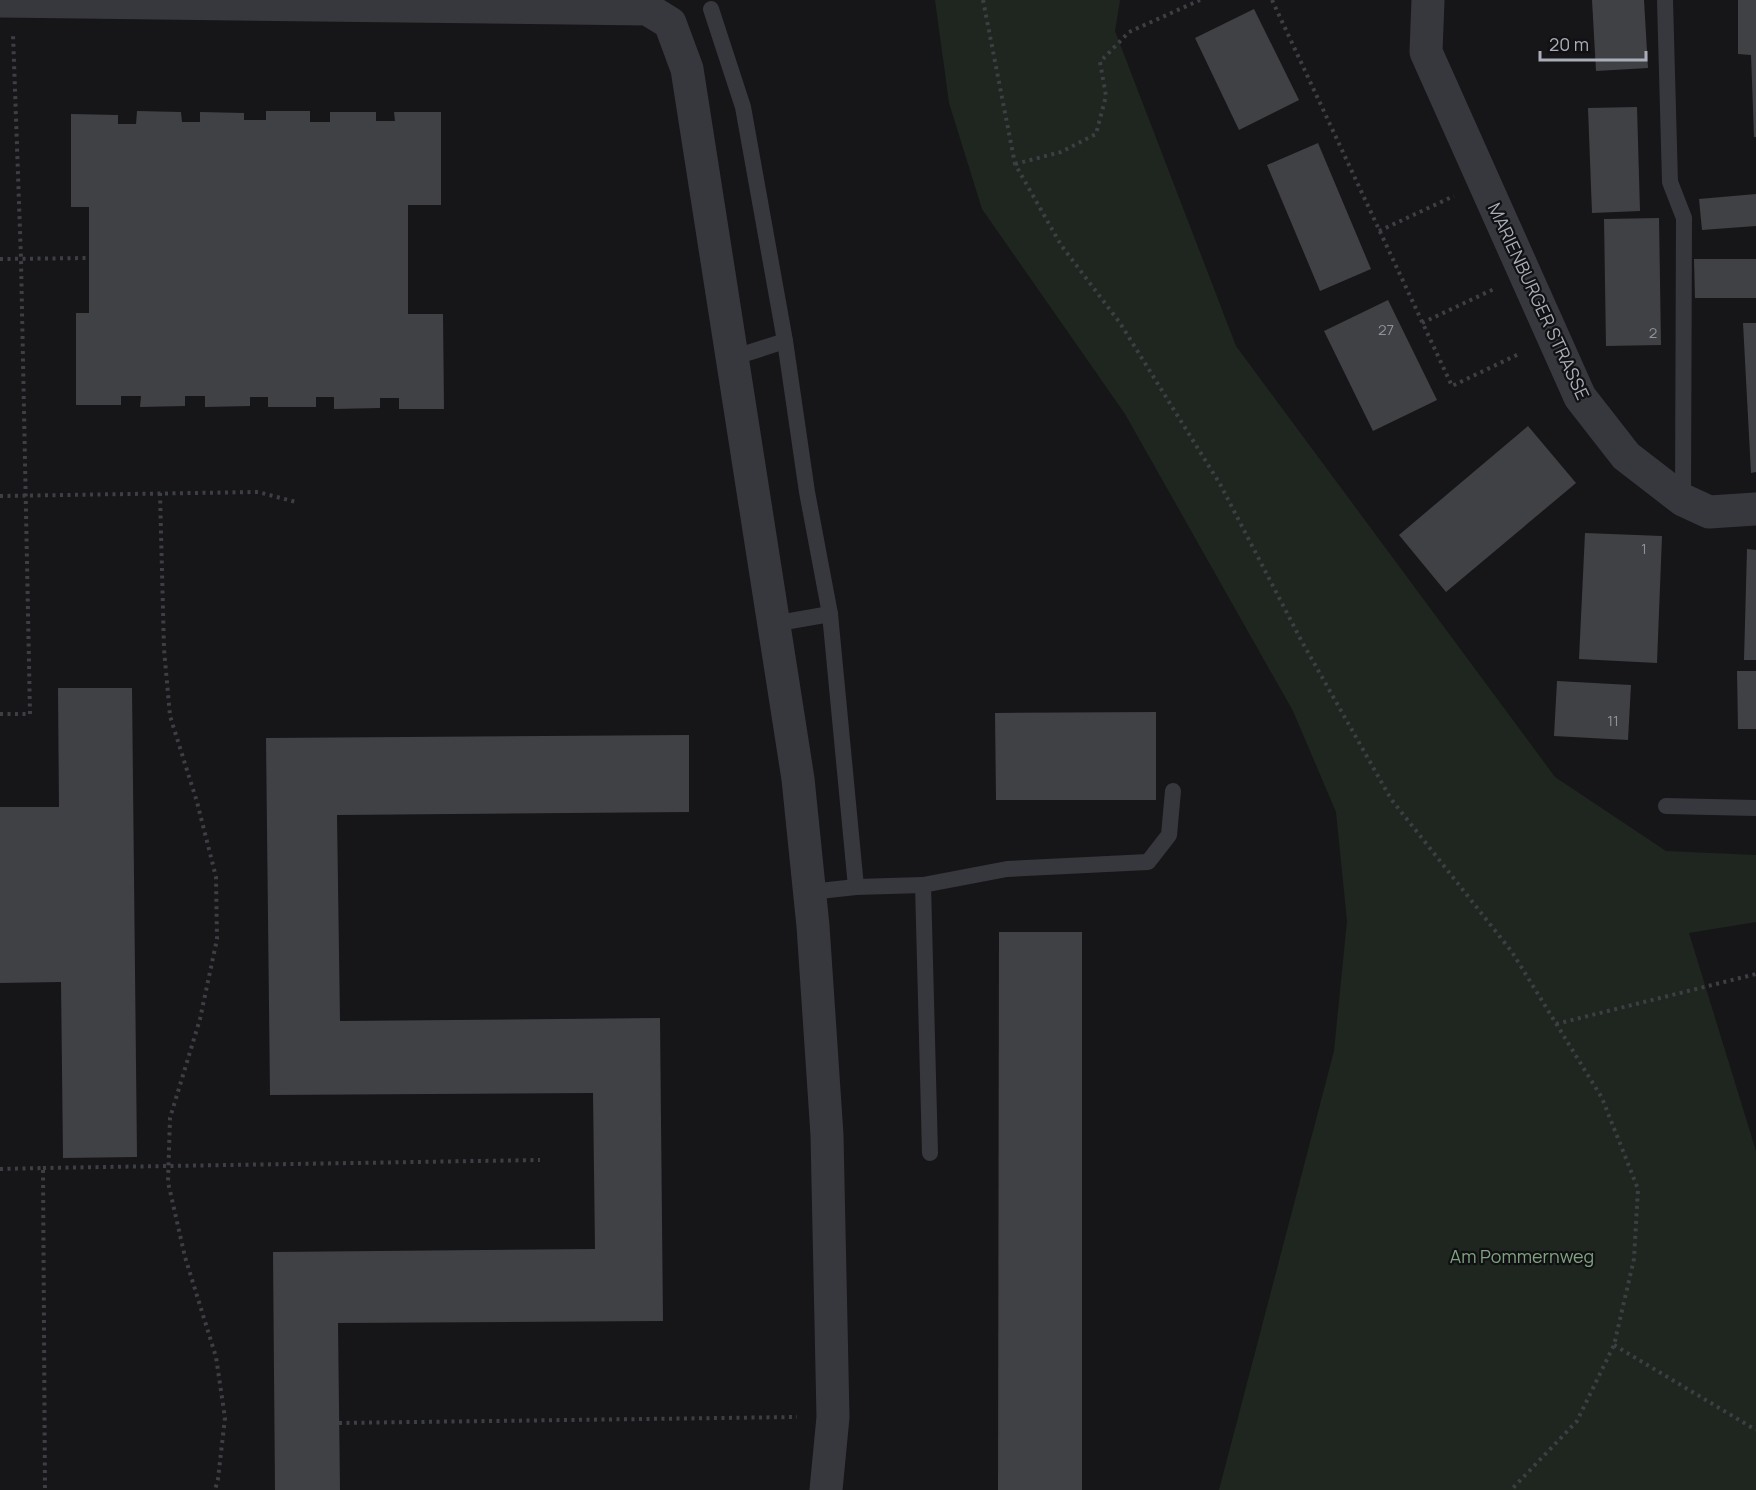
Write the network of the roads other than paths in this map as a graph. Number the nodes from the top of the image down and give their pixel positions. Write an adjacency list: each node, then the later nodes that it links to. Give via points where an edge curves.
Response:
1 (1428, 0): 8 (street, MARIENBURGER STRASSE, via 1426,52 1580,398 1626,456)
2 (1665, 0): 8 (lane, via 1670,182 1684,218)
3 (0, 1): 4 (street)
4 (12, 1): 7 (street, via 647,9 670,23 687,69)
5 (711, 9): 6 (lane, via 743,107)
6 (785, 341): 7 (lane); 10 (lane)
7 (732, 358): 11 (street)
8 (1683, 500): 9 (street, MARIENBURGER STRASSE, via 1709,512)
9 (1756, 509)
10 (830, 614): 11 (lane); 16 (lane)
11 (773, 624): 17 (street, via 798,779)
12 (1173, 791): 15 (lane, via 1169,835 1148,862 1007,869)
13 (1666, 806): 14 (lane)
14 (1756, 808)
15 (923, 885): 16 (lane); 18 (lane)
16 (856, 887): 17 (lane)
17 (810, 892): 19 (street, via 827,1135 833,1417)
18 (930, 1153)
19 (826, 1490)

